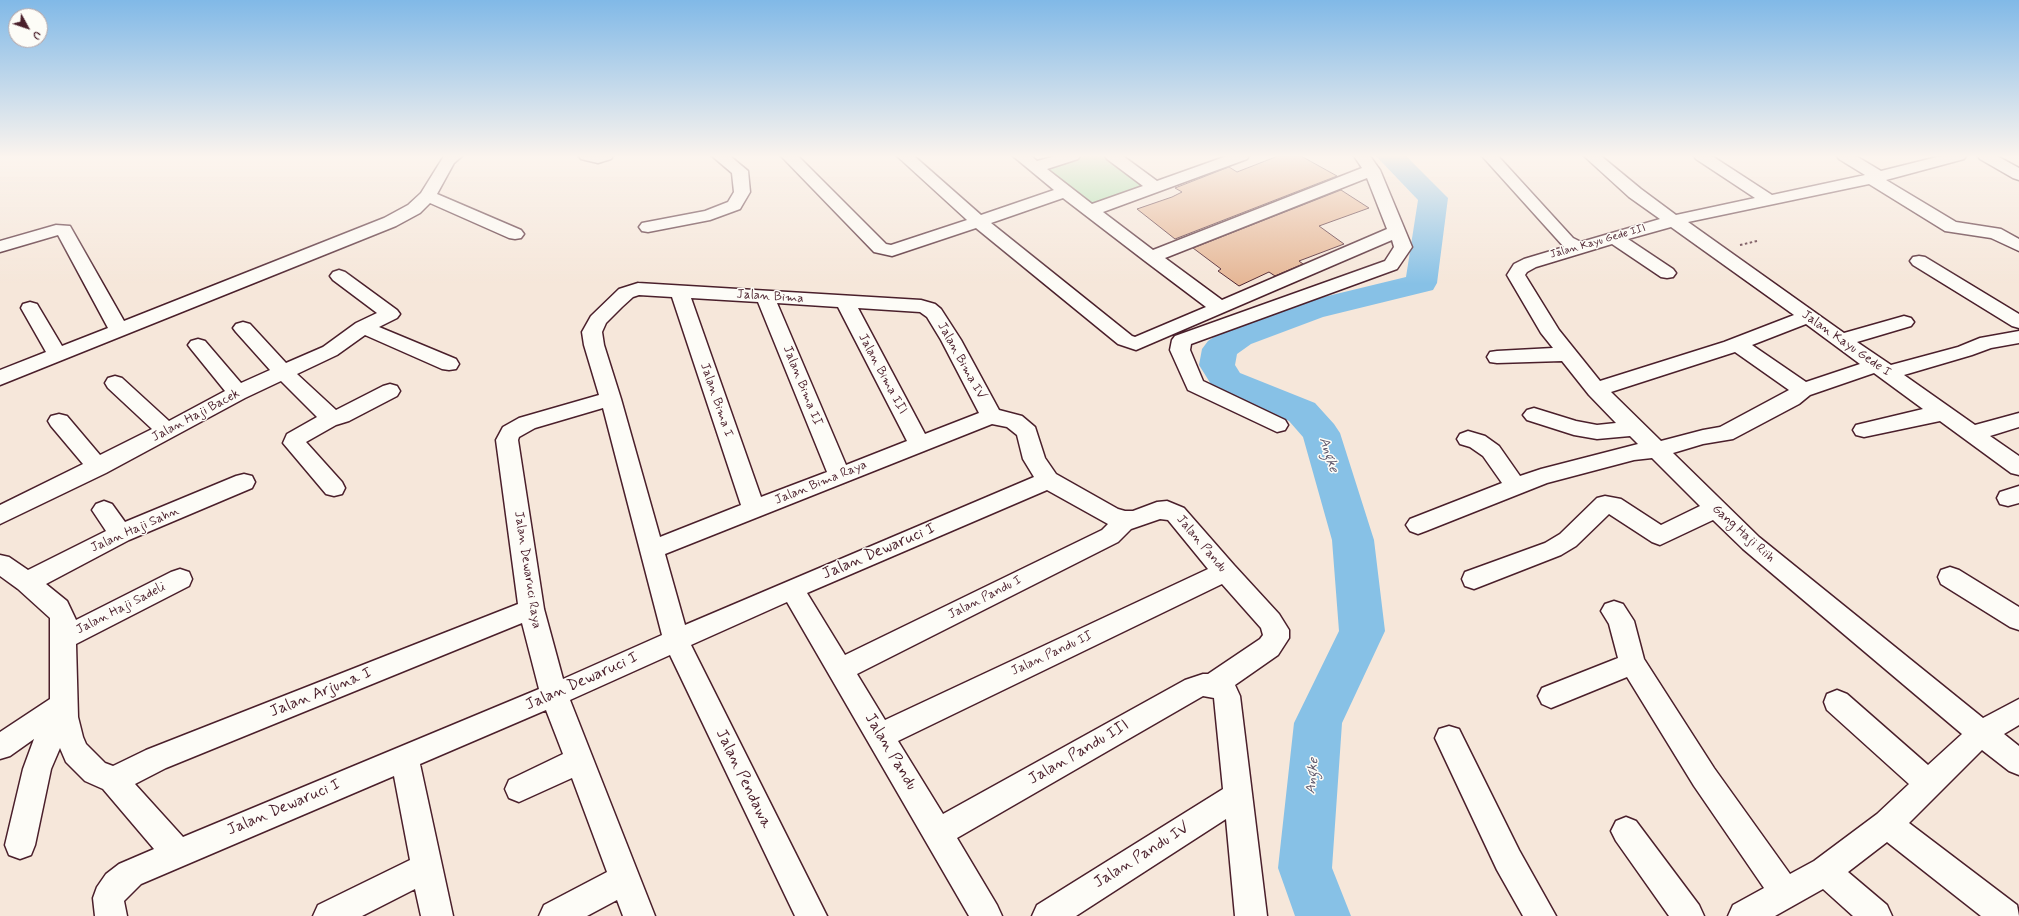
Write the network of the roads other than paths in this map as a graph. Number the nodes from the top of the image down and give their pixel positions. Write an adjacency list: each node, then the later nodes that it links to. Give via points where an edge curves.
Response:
1 (425, 199): 42 (street, via 414,209 390,222)
2 (434, 199): 21 (street)
3 (738, 199): 19 (street, via 734,205 710,215)
4 (831, 199): 18 (street, via 880,248 892,251)
5 (953, 199): 18 (street)
6 (1045, 199): 18 (street)
7 (1074, 199): 16 (street)
8 (1121, 199): 16 (street)
9 (1299, 199): 26 (street)
10 (1383, 199): 20 (street)
11 (1528, 199): 25 (street, via 1567,242)
12 (1644, 199): 17 (street, Jalan Kayu Gede I)
13 (1775, 199): 15 (street, Jalan Kayu Gede III)
14 (1907, 199): 23 (street, via 1951,227 1995,233)
15 (1769, 200): 17 (street, Jalan Kayu Gede III)
16 (1090, 211): 26 (street)
17 (1675, 220): 22 (street, Jalan Kayu Gede III); 37 (street, Jalan Kayu Gede I)
18 (978, 221): 36 (street, via 1130,343 1141,343)
19 (648, 227)
20 (1396, 232): 36 (street); 67 (street, via 1403,247 1391,265 1182,340 1180,350 1195,385)
21 (515, 234)
22 (1614, 238): 25 (street, Jalan Kayu Gede III); 29 (street)
23 (2019, 246)
24 (0, 247): 42 (street, via 56,230 64,230)
25 (1578, 248): 28 (street, Jalan Kayu Gede III, via 1530,262)
26 (1151, 257): 36 (street)
27 (1919, 261): 39 (street)
28 (1520, 268): 48 (street, Gang Haji Riih, via 1516,275 1523,289)
29 (1667, 273)
30 (339, 276): 40 (street, Jalan Haji Bacek, via 390,314)
31 (680, 291): 32 (street, Jalan Bima); 60 (street, Jalan Bima, via 638,289 626,294 598,320 592,332); 82 (street, Jalan Bima I)
32 (765, 296): 33 (street, Jalan Bima); 77 (street, Jalan Bima II)
33 (846, 303): 35 (street, Jalan Bima); 73 (street, Jalan Bima III)
34 (30, 308): 49 (street)
35 (928, 308): 63 (street, Jalan Bima IV, via 951,340)
36 (1220, 308)
37 (1807, 317): 44 (street, Jalan Kayu Gede I); 45 (street)
38 (1904, 322): 44 (street)
39 (2019, 322)
40 (363, 327): 51 (street); 53 (street, Jalan Haji Bacek, via 330,351)
41 (242, 328): 53 (street)
42 (119, 330): 49 (street)
43 (2010, 338): 47 (street); 52 (street, via 1987,342 1965,351)
44 (1840, 340): 52 (street, Jalan Kayu Gede I)
45 (1737, 344): 56 (street); 57 (street)
46 (198, 345): 59 (street)
47 (2019, 351)
48 (1566, 354): 50 (street); 56 (street, Gang Haji Riih)
49 (58, 355): 54 (street)
50 (1497, 357)
51 (450, 364)
52 (1882, 369): 57 (street); 61 (street, Jalan Kayu Gede I)
53 (283, 372): 59 (street, Jalan Haji Bacek); 64 (street)
54 (0, 378)
55 (115, 382): 70 (street)
56 (1596, 390): 68 (street, Gang Haji Riih)
57 (1803, 390): 74 (street, via 1725,434)
58 (390, 391): 64 (street, via 342,416)
59 (238, 394): 70 (street, Jalan Haji Bacek)
60 (611, 399): 89 (street); 97 (street, Jalan Dewaruci Raya, via 527,423 511,432 507,440)
61 (1945, 413): 69 (street); 71 (street, Jalan Kayu Gede I)
62 (1534, 415): 68 (street, via 1574,428 1597,432)
63 (991, 416): 73 (street, Jalan Bima Raya); 78 (street, via 1014,421 1027,432 1034,459)
64 (329, 418): 81 (street, via 299,436 294,443)
65 (2019, 420): 71 (street)
66 (59, 421): 76 (street)
67 (1277, 425)
68 (1634, 428): 74 (street, Gang Haji Riih)
69 (1864, 430)
70 (167, 431): 76 (street, Jalan Haji Bacek)
71 (1974, 433): 75 (street, Jalan Kayu Gede I)
72 (1468, 439): 80 (street, via 1477,441 1491,451)
73 (919, 444): 77 (street, Jalan Bima Raya)
74 (1655, 450): 80 (street, via 1634,452 1540,477); 83 (street, Gang Haji Riih)
75 (2019, 466)
76 (98, 467): 85 (street, Jalan Haji Bacek)
77 (839, 475): 82 (street, Jalan Bima Raya)
78 (1048, 480): 86 (street, via 1111,516); 96 (street, Jalan Dewaruci I)
79 (244, 482): 88 (street, Jalan Haji Sahn)
80 (1516, 486): 87 (street)
81 (334, 488)
82 (754, 509): 89 (street, Jalan Bima Raya)
83 (1715, 509): 94 (street, via 1660,536 1613,504 1605,504 1568,540 1553,549); 110 (street, Gang Haji Riih, via 1751,543)
84 (104, 510): 88 (street)
85 (0, 515)
86 (1125, 520): 91 (street, Jalan Pandu, via 1135,520 1157,511 1167,510 1176,514); 103 (street, Jalan Pandu I, via 1110,536)
87 (1418, 525)
88 (121, 534): 95 (street, Jalan Haji Sahn)
89 (651, 550): 101 (street)
90 (0, 564): 95 (street)
91 (1225, 572): 104 (street, Jalan Pandu, via 1270,621 1276,630 1276,638 1269,647); 111 (street, Jalan Pandu II)
92 (1950, 577): 99 (street)
93 (180, 579): 100 (street, Jalan Haji Sadeli)
94 (1474, 579)
95 (27, 582): 100 (street, via 58,608 63,618)
96 (792, 589): 101 (street, Jalan Dewaruci I); 103 (street, Jalan Pandu)
97 (531, 609): 105 (street, Jalan Dewaruci Raya); 117 (street, Jalan Arjuna I, via 156,759)
98 (1614, 611): 102 (street, via 1621,621)
99 (2019, 620)
100 (62, 639): 108 (street)
101 (676, 641): 105 (street, Jalan Dewaruci I); 135 (street, Jalan Pendawa)
102 (1633, 664): 106 (street); 129 (street, via 1704,777)
103 (840, 670): 111 (street, Jalan Pandu)
104 (1217, 687): 120 (street, via 1227,696); 123 (street, Jalan Pandu III, via 1203,685 1194,688)
105 (554, 695): 114 (street, Jalan Dewaruci I); 115 (street, Jalan Dewaruci Raya)
106 (1551, 696)
107 (1837, 702): 118 (street)
108 (64, 711): 113 (street); 117 (street, via 69,738 76,753 95,772); 124 (street, via 44,748 37,769)
109 (2019, 711): 110 (street)
110 (1982, 733): 116 (street, Gang Haji Riih); 118 (street)
111 (880, 736): 123 (street, Jalan Pandu)
112 (1449, 738): 139 (street, via 1508,860)
113 (0, 747)
114 (405, 757): 125 (street, Jalan Dewaruci I); 126 (street)
115 (580, 760): 119 (street); 128 (street, Jalan Dewaruci Raya)
116 (2019, 762)
117 (113, 780): 125 (street)
118 (1929, 784): 121 (street)
119 (519, 789)
120 (1237, 796): 137 (street, Jalan Pandu IV); 138 (street)
121 (1887, 824): 127 (street); 143 (street)
122 (1626, 831): 140 (street)
123 (938, 833): 136 (street, Jalan Pandu)
124 (20, 845)
125 (177, 853): 130 (street, Jalan Dewaruci I, via 130,874 117,885 108,898)
126 (426, 868): 131 (street); 132 (street)
127 (1825, 871): 129 (street); 142 (street)
128 (625, 879): 133 (street); 134 (street, Jalan Dewaruci Raya)
129 (1785, 893): 141 (street)
130 (111, 916)
131 (329, 916)
132 (437, 916)
133 (555, 916)
134 (639, 916)
135 (811, 916)
136 (986, 916)
137 (1048, 916)
138 (1251, 916)
139 (1540, 916)
140 (1688, 916)
141 (1744, 916)
142 (1876, 916)
143 (2006, 916)

